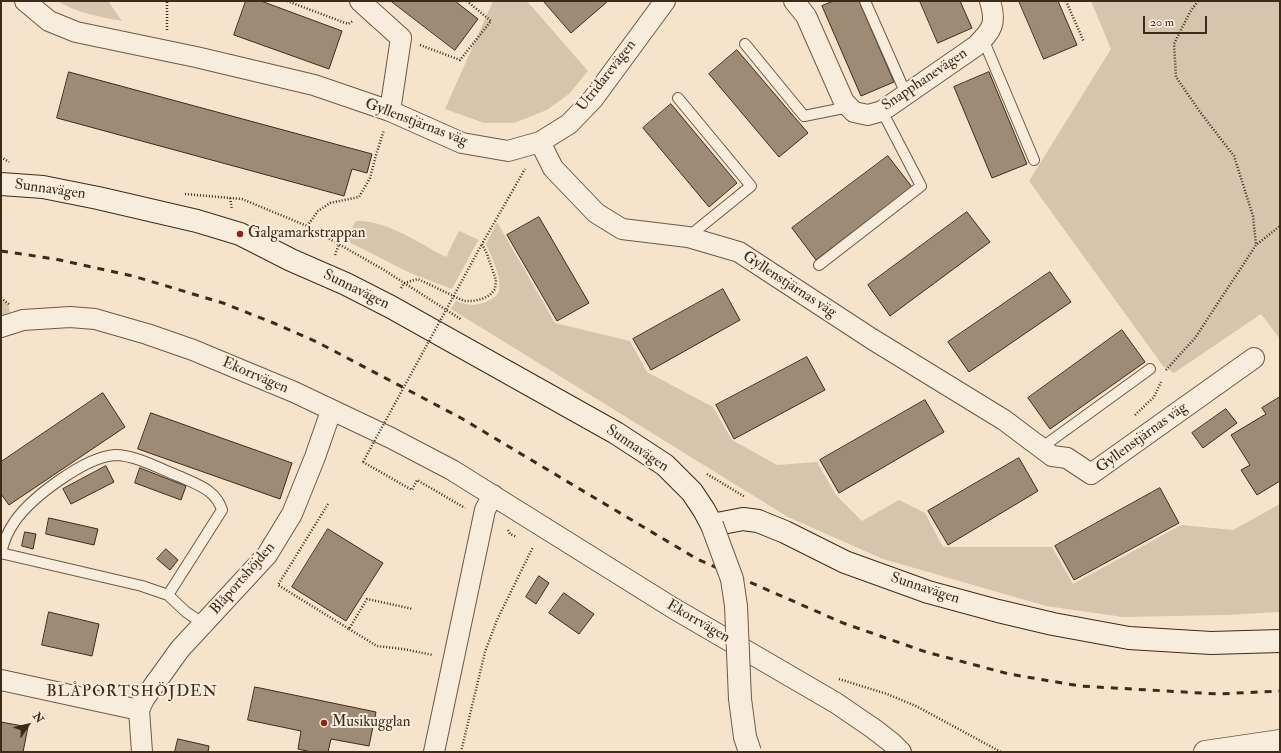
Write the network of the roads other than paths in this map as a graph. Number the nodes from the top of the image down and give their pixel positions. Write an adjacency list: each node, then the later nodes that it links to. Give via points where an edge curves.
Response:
1 (25, 1): 12 (street, Gyllenstjärnas väg, via 49,21 76,32 314,85)
2 (665, 1): 14 (street, Utridarevägen, via 593,99 569,124)
3 (794, 1): 11 (street, via 806,16 844,102)
4 (865, 1): 9 (lane)
5 (990, 1): 7 (street, Snapphanevägen, via 994,20 989,34)
6 (365, 5): 12 (street, via 401,38)
7 (983, 39): 9 (street, Snapphanevägen); 15 (lane)
8 (745, 44): 11 (lane, via 804,116)
9 (906, 94): 13 (street, Snapphanevägen)
10 (678, 98): 17 (lane, via 751,186)
11 (849, 107): 13 (street, Snapphanevägen, via 854,112 868,114)
12 (390, 111): 14 (street, Gyllenstjärnas väg, via 462,143 508,151)
13 (882, 111): 18 (lane, via 920,186)
14 (540, 142): 17 (street, Gyllenstjärnas väg, via 553,168 596,213 622,229)
15 (1034, 160)
16 (1, 184): 25 (main road, Sunnavägen, via 43,187 197,221 240,234 346,284 609,429 666,465 692,492)
17 (688, 237): 23 (street, Gyllenstjärnas väg, via 739,252 872,339 1004,420)
18 (819, 265)
19 (1, 327): 22 (street, Ekorrvägen, via 22,320 70,317 96,319 193,350 294,392)
20 (1254, 358): 23 (street, Gyllenstjärnas väg, via 1091,474 1067,458 1052,456)
21 (1150, 369): 23 (lane)
22 (331, 411): 24 (street, Ekorrvägen, via 391,438); 28 (street, Blåportshöjden, via 292,514 267,555)
23 (1041, 448)
24 (493, 495): 34 (street, via 485,510); 36 (street, Ekorrvägen, via 673,608 836,703 874,728)
25 (712, 524): 29 (main road, Sunnavägen, via 743,519 758,521 845,562 928,592 1053,624 1129,638 1211,643); 35 (main road, bridge, via 732,579 736,606 740,699 745,737)
26 (1, 554): 27 (lane); 27 (lane, via 3,544 15,521 59,480 80,467 105,457 127,456 192,482 212,493 222,510)
27 (168, 594): 28 (lane, via 186,612)
28 (204, 624): 31 (street, Blåportshöjden, via 180,649)
29 (1280, 641)
30 (1, 680): 31 (street)
31 (139, 710): 33 (street)
32 (1280, 741): 37 (main road)
33 (142, 752)
34 (434, 752)
35 (750, 752)
36 (901, 752)
37 (1205, 752)

